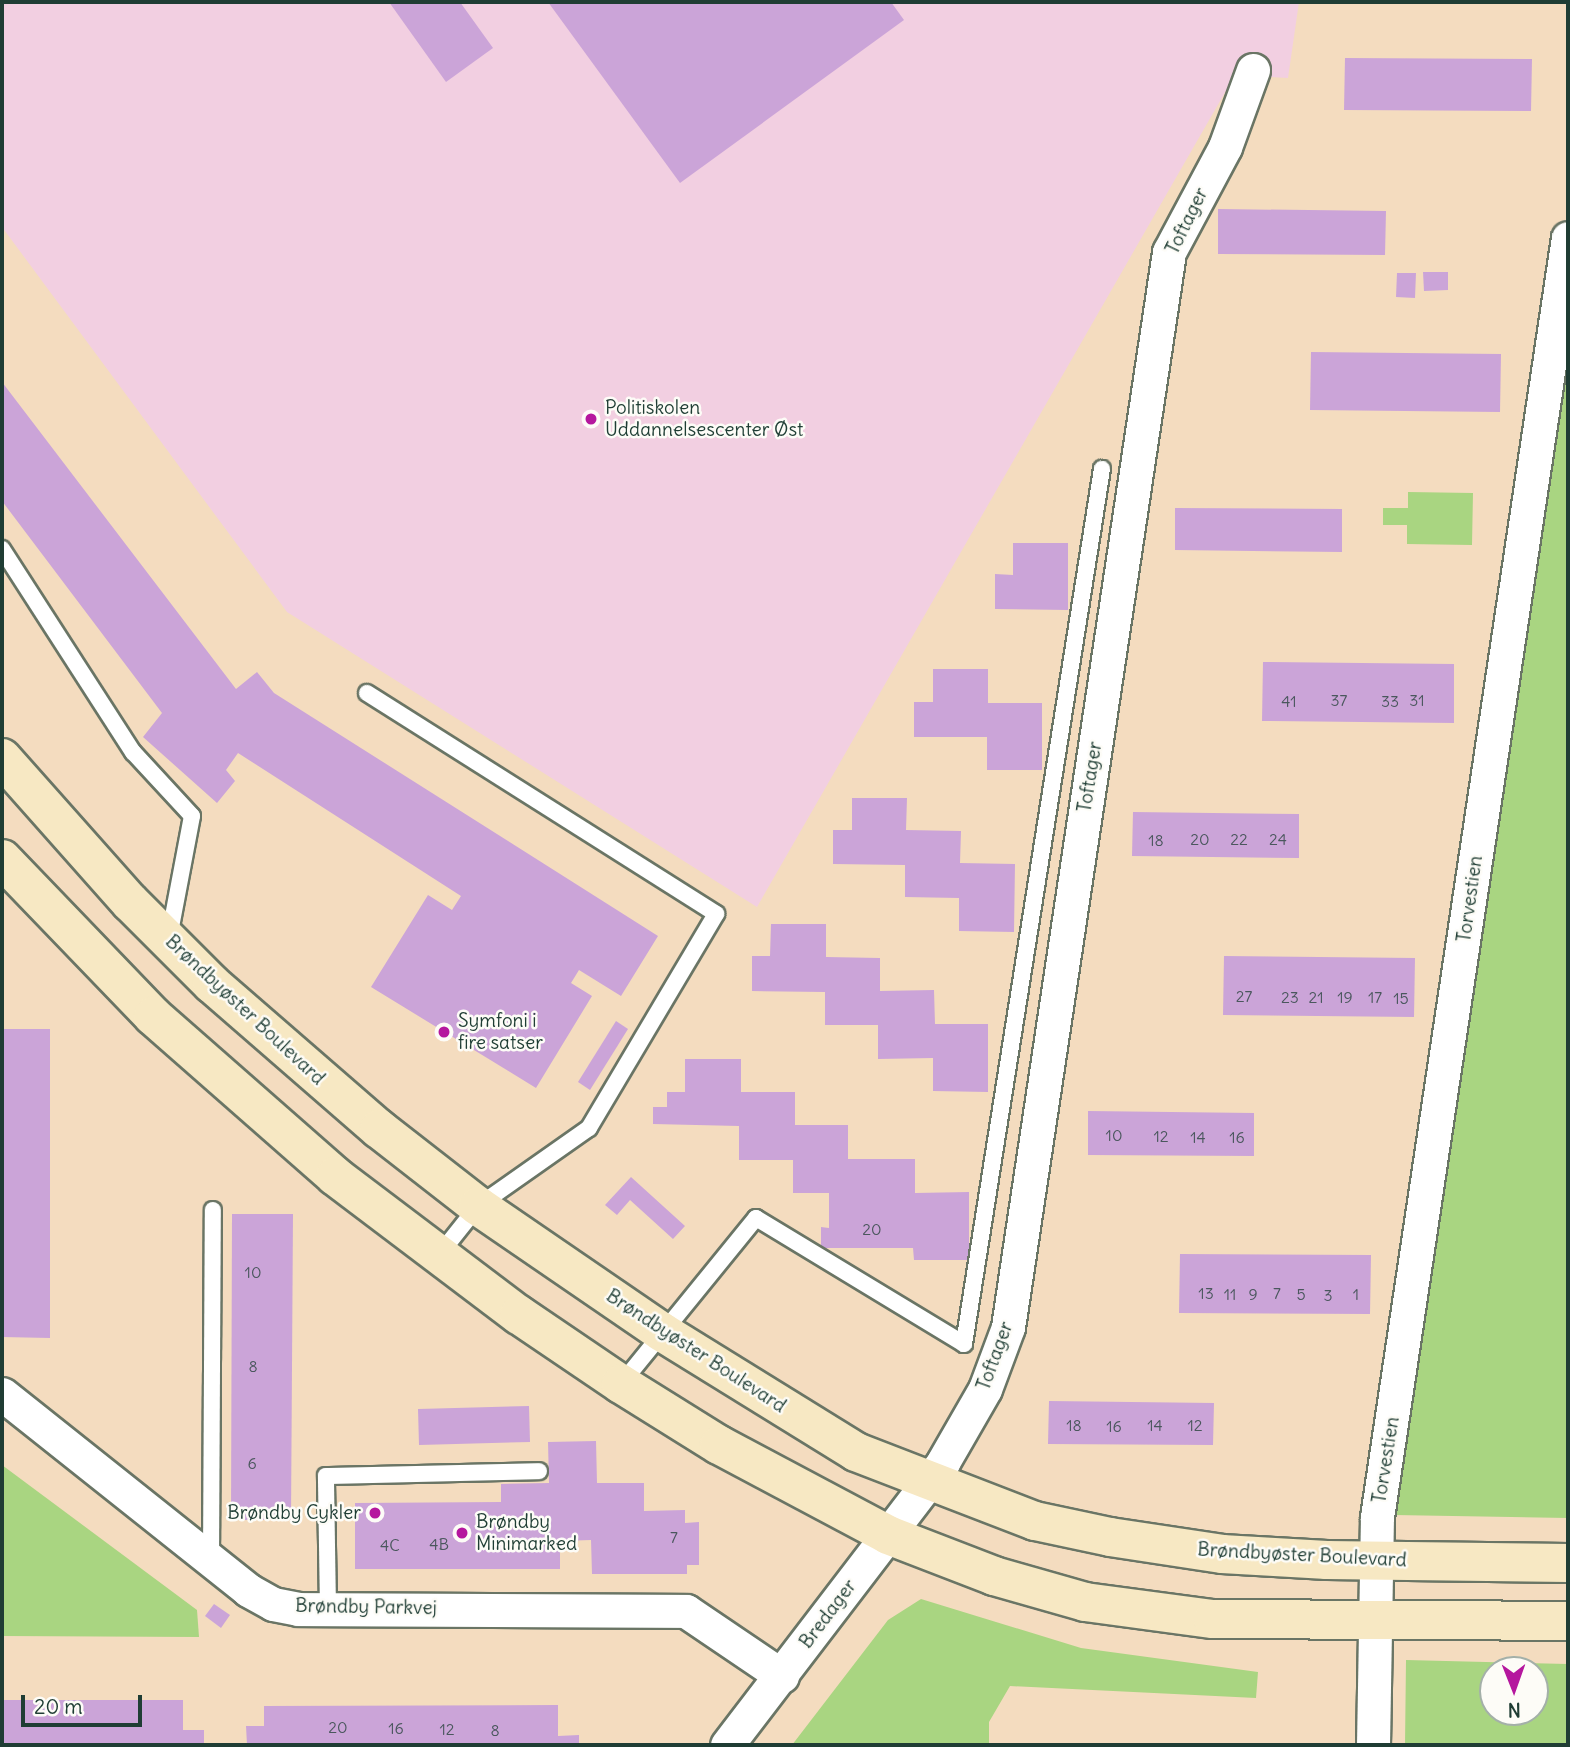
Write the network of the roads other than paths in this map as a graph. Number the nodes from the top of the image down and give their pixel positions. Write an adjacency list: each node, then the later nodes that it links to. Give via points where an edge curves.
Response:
1 (1253, 70): 16 (street, Toftager, via 1225,148 1169,252 1008,1327 985,1389)
2 (1568, 238): 19 (street, Torvestien, via 1377,1517)
3 (1102, 469): 12 (lane, via 964,1344 756,1218)
4 (2, 549): 8 (lane, via 133,752 192,816)
5 (367, 693): 9 (lane, via 716,914 589,1128)
6 (2, 758): 8 (street, Brøndbyøster Boulevard)
7 (2, 859): 11 (street, via 68,932 240,1097)
8 (168, 940): 9 (street, Brøndbyøster Boulevard, via 296,1061)
9 (478, 1206): 11 (lane); 12 (street, Brøndbyøster Boulevard)
10 (213, 1210): 18 (lane)
11 (439, 1255): 13 (street)
12 (662, 1332): 13 (lane); 16 (street, Brøndbyøster Boulevard, via 856,1452)
13 (621, 1384): 17 (street, via 719,1445)
14 (2, 1394): 18 (street, Brøndby Parkvej)
15 (539, 1471): 21 (lane, via 326,1476)
16 (929, 1483): 17 (street, Bredager); 19 (street, Brøndbyøster Boulevard, via 1035,1521 1110,1537 1223,1554)
17 (888, 1535): 22 (street, via 994,1576 1086,1602 1213,1619); 24 (street, Bredager)
18 (211, 1559): 21 (street, Brøndby Parkvej, via 273,1604)
19 (1377, 1560): 20 (street, Brøndbyøster Boulevard); 22 (street, Torvestien)
20 (1568, 1563)
21 (328, 1609): 24 (street, Brøndby Parkvej, via 686,1611)
22 (1377, 1620): 23 (street); 26 (street, Torvestien)
23 (1568, 1621)
24 (782, 1676): 25 (street, Bredager)
25 (727, 1745)
26 (1373, 1745)

